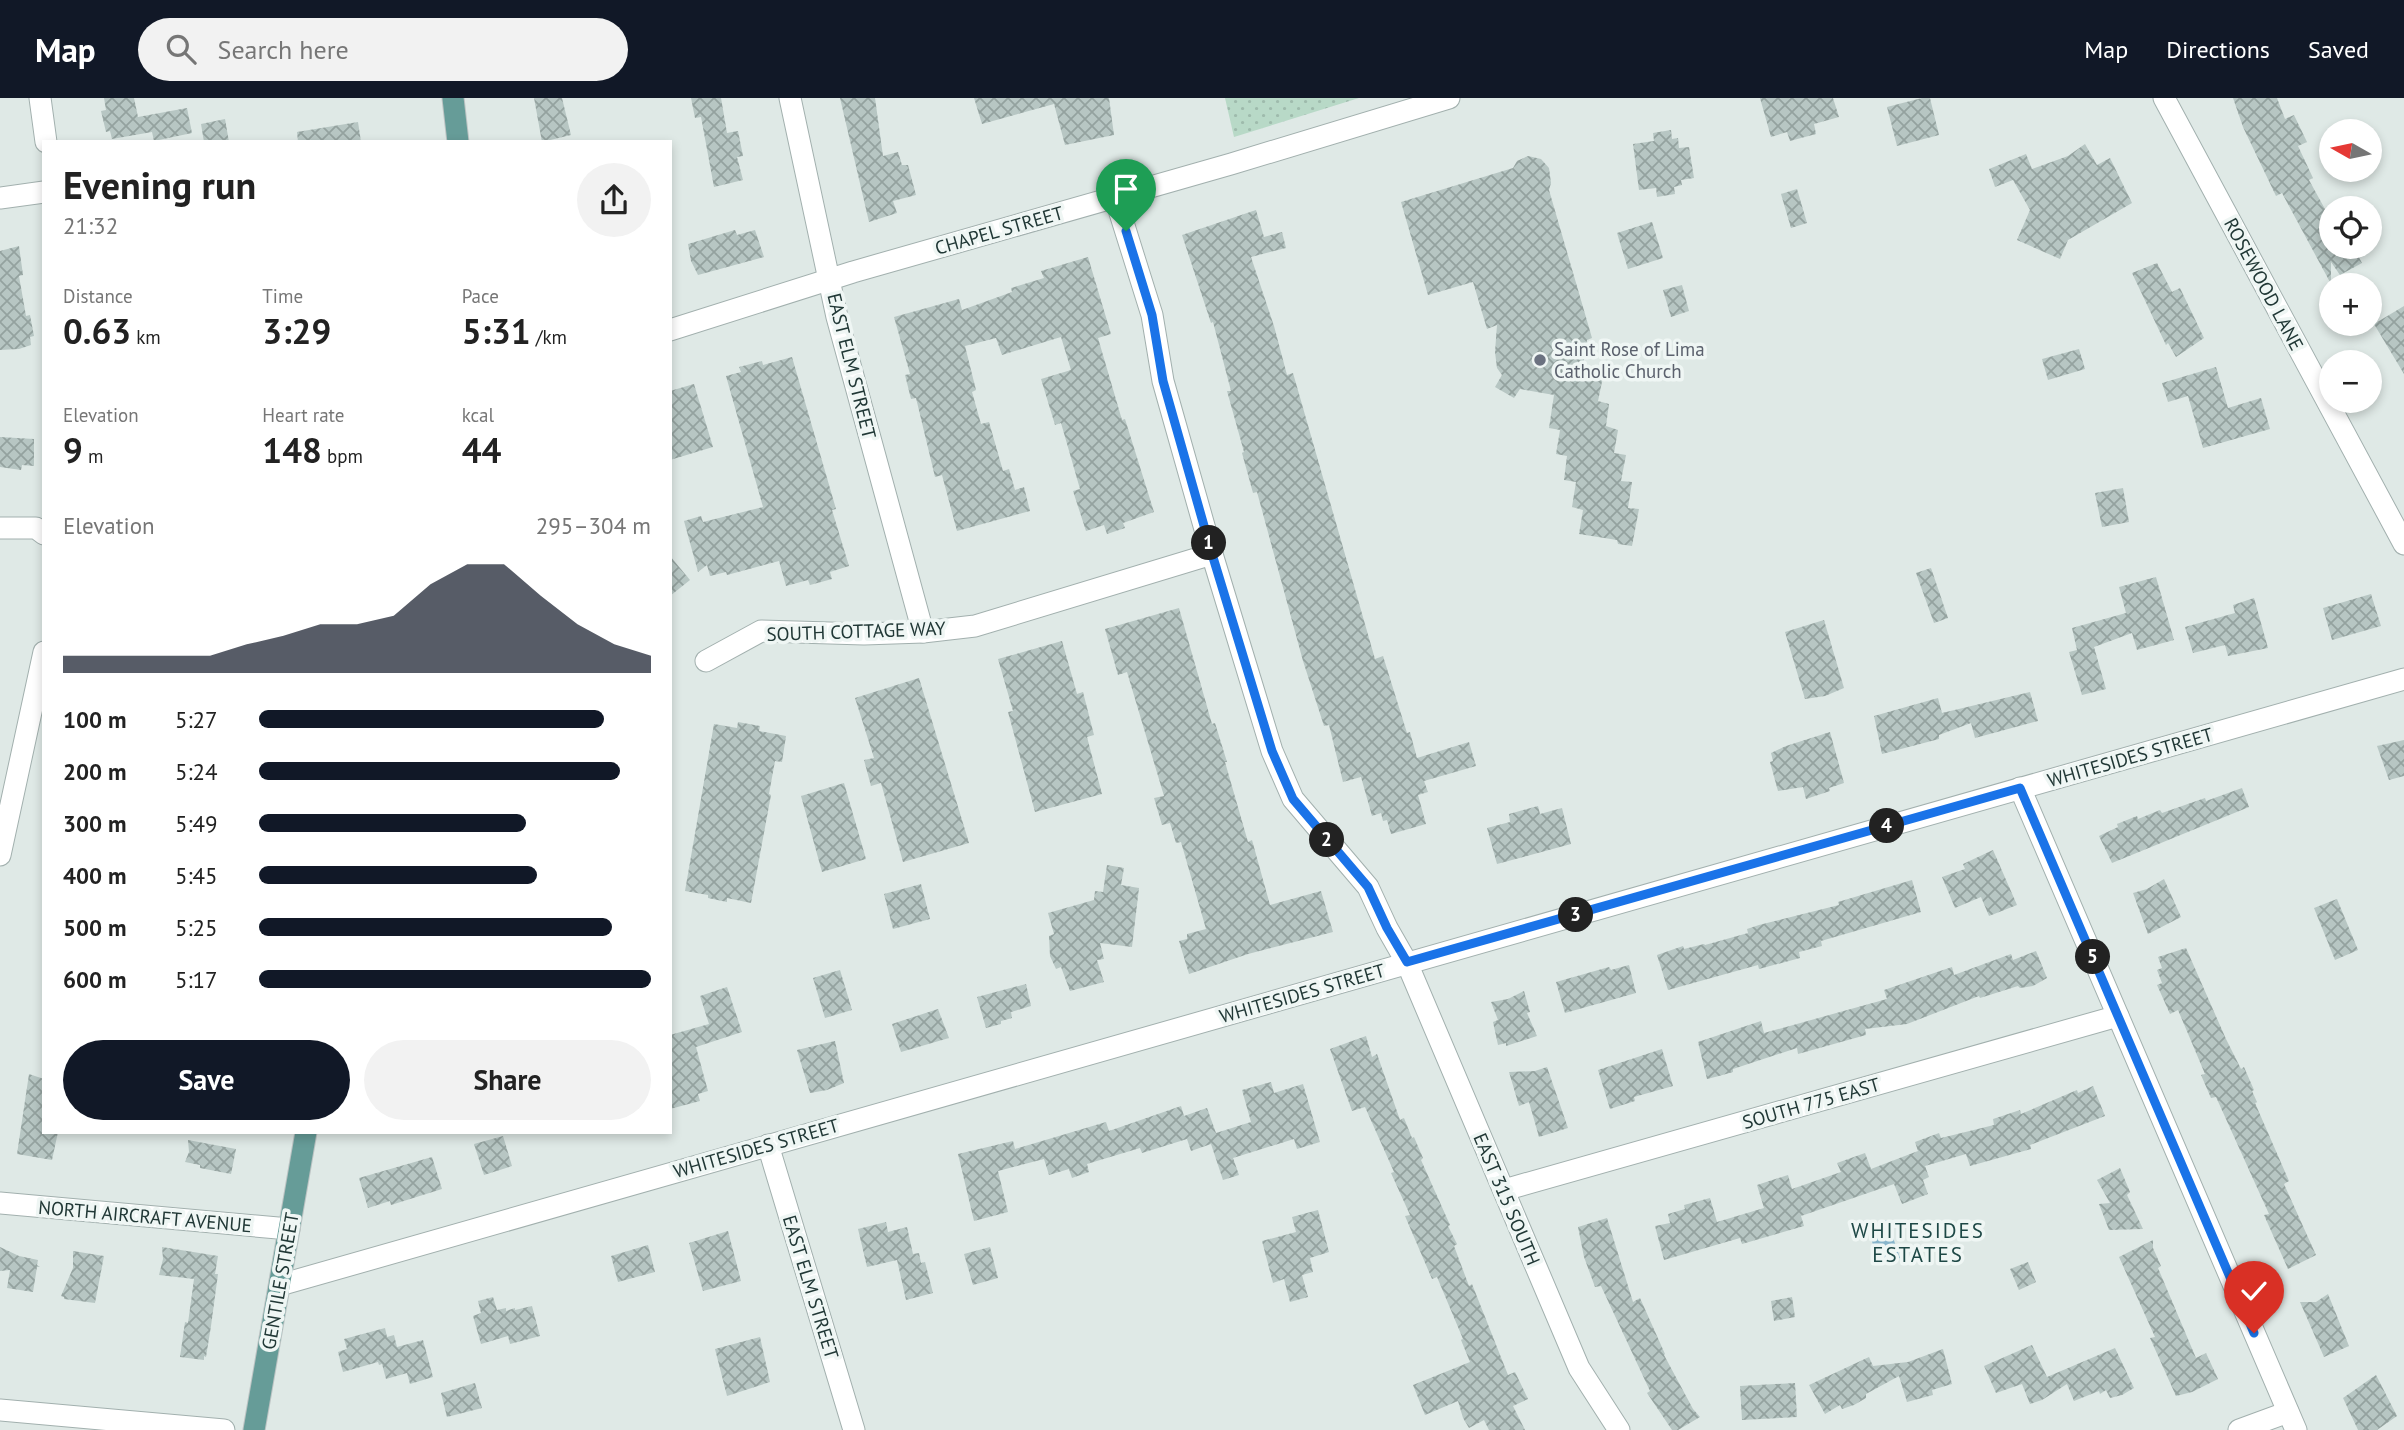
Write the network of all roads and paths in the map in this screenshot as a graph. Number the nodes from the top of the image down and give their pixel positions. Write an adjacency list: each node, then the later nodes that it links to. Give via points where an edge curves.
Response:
1 (40, 98): 6 (street)
2 (453, 98): 7 (main road)
3 (790, 98): 11 (street, EAST ELM STREET)
4 (1449, 98): 9 (street, CHAPEL STREET)
5 (2164, 98): 15 (street, ROSEWOOD LANE)
6 (46, 140)
7 (458, 140)
8 (42, 192): 10 (street)
9 (1115, 197): 11 (street, CHAPEL STREET); 16 (street, EAST 315 SOUTH, via 1152,315 1163,381)
10 (0, 198)
11 (830, 279): 12 (street, CHAPEL STREET); 17 (street, EAST ELM STREET, via 836,317)
12 (672, 329)
13 (0, 528): 14 (street, via 36,528)
14 (42, 532)
15 (2404, 544)
16 (1212, 554): 17 (street, SOUTH COTTAGE WAY, via 975,626); 23 (street, EAST 315 SOUTH, via 1272,751 1293,799 1368,887)
17 (923, 632): 19 (street, SOUTH COTTAGE WAY, via 761,631)
18 (42, 661): 22 (street)
19 (706, 661)
20 (2404, 678): 21 (street, WHITESIDES STREET)
21 (2020, 788): 23 (street, WHITESIDES STREET); 24 (street)
22 (0, 855)
23 (1407, 962): 26 (street, WHITESIDES STREET); 27 (street, EAST 315 SOUTH)
24 (2118, 1016): 27 (street, SOUTH 775 EAST); 32 (street)
25 (306, 1134): 29 (main road, GENTILE STREET)
26 (768, 1144): 30 (street, WHITESIDES STREET); 36 (street, EAST ELM STREET)
27 (1504, 1191): 37 (street, EAST 315 SOUTH, via 1579,1368)
28 (0, 1203): 29 (street, NORTH AIRCRAFT AVENUE)
29 (289, 1229): 30 (main road, GENTILE STREET)
30 (280, 1285): 35 (main road, GENTILE STREET)
31 (0, 1410): 33 (street)
32 (2292, 1421): 38 (street)
33 (162, 1427): 34 (street)
34 (224, 1430)
35 (254, 1430)
36 (854, 1430)
37 (1619, 1430)
38 (2239, 1430)

